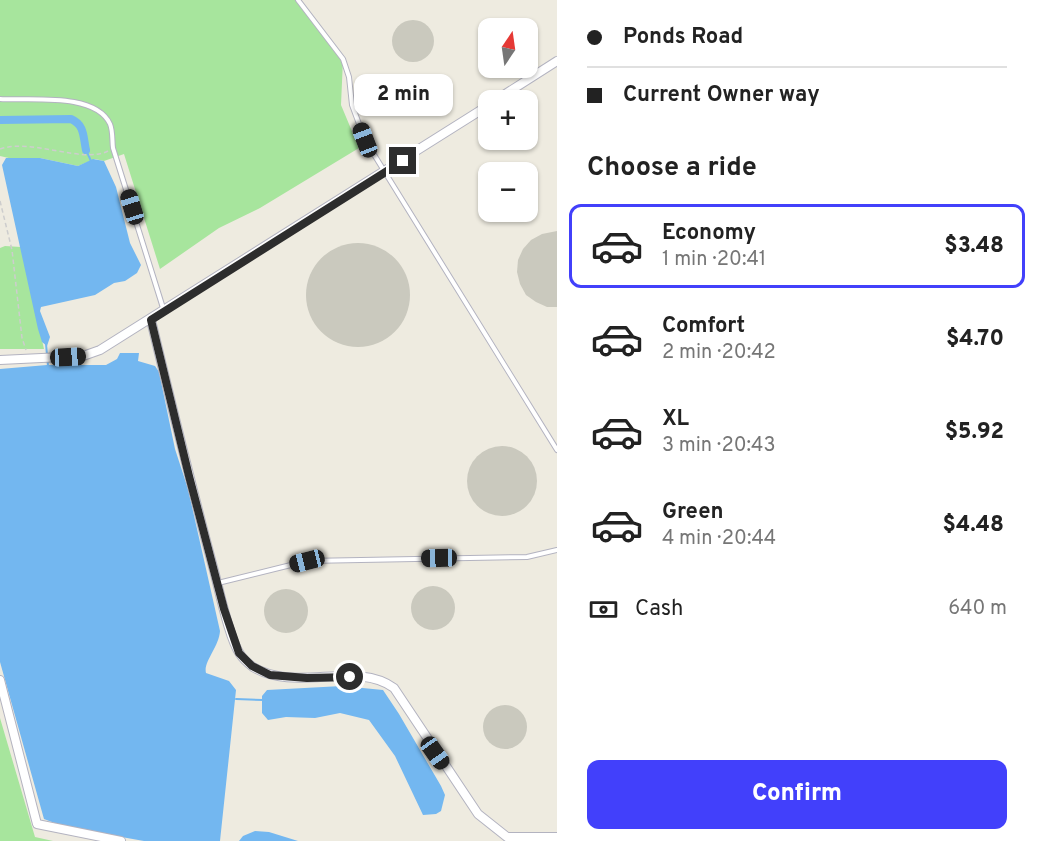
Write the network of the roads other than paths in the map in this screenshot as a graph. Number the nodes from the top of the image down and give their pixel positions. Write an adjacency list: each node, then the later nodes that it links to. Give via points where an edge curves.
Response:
1 (298, 0): 6 (lane, via 343,59 352,105 365,140)
2 (557, 61): 3 (street)
3 (512, 90)
4 (0, 99): 7 (lane, via 73,101 97,110 110,124)
5 (478, 112): 6 (street)
6 (386, 172): 7 (street); 10 (lane)
7 (165, 312): 8 (street)
8 (151, 320): 9 (street, via 83,356); 12 (street)
9 (0, 360)
10 (557, 450)
11 (557, 550): 12 (lane, via 527,557 307,561)
12 (218, 584): 14 (street, via 239,653 252,666 270,675 372,676 385,681 394,688 478,814 507,837)
13 (0, 680): 15 (street, via 37,824)
14 (557, 837)
15 (121, 841)

